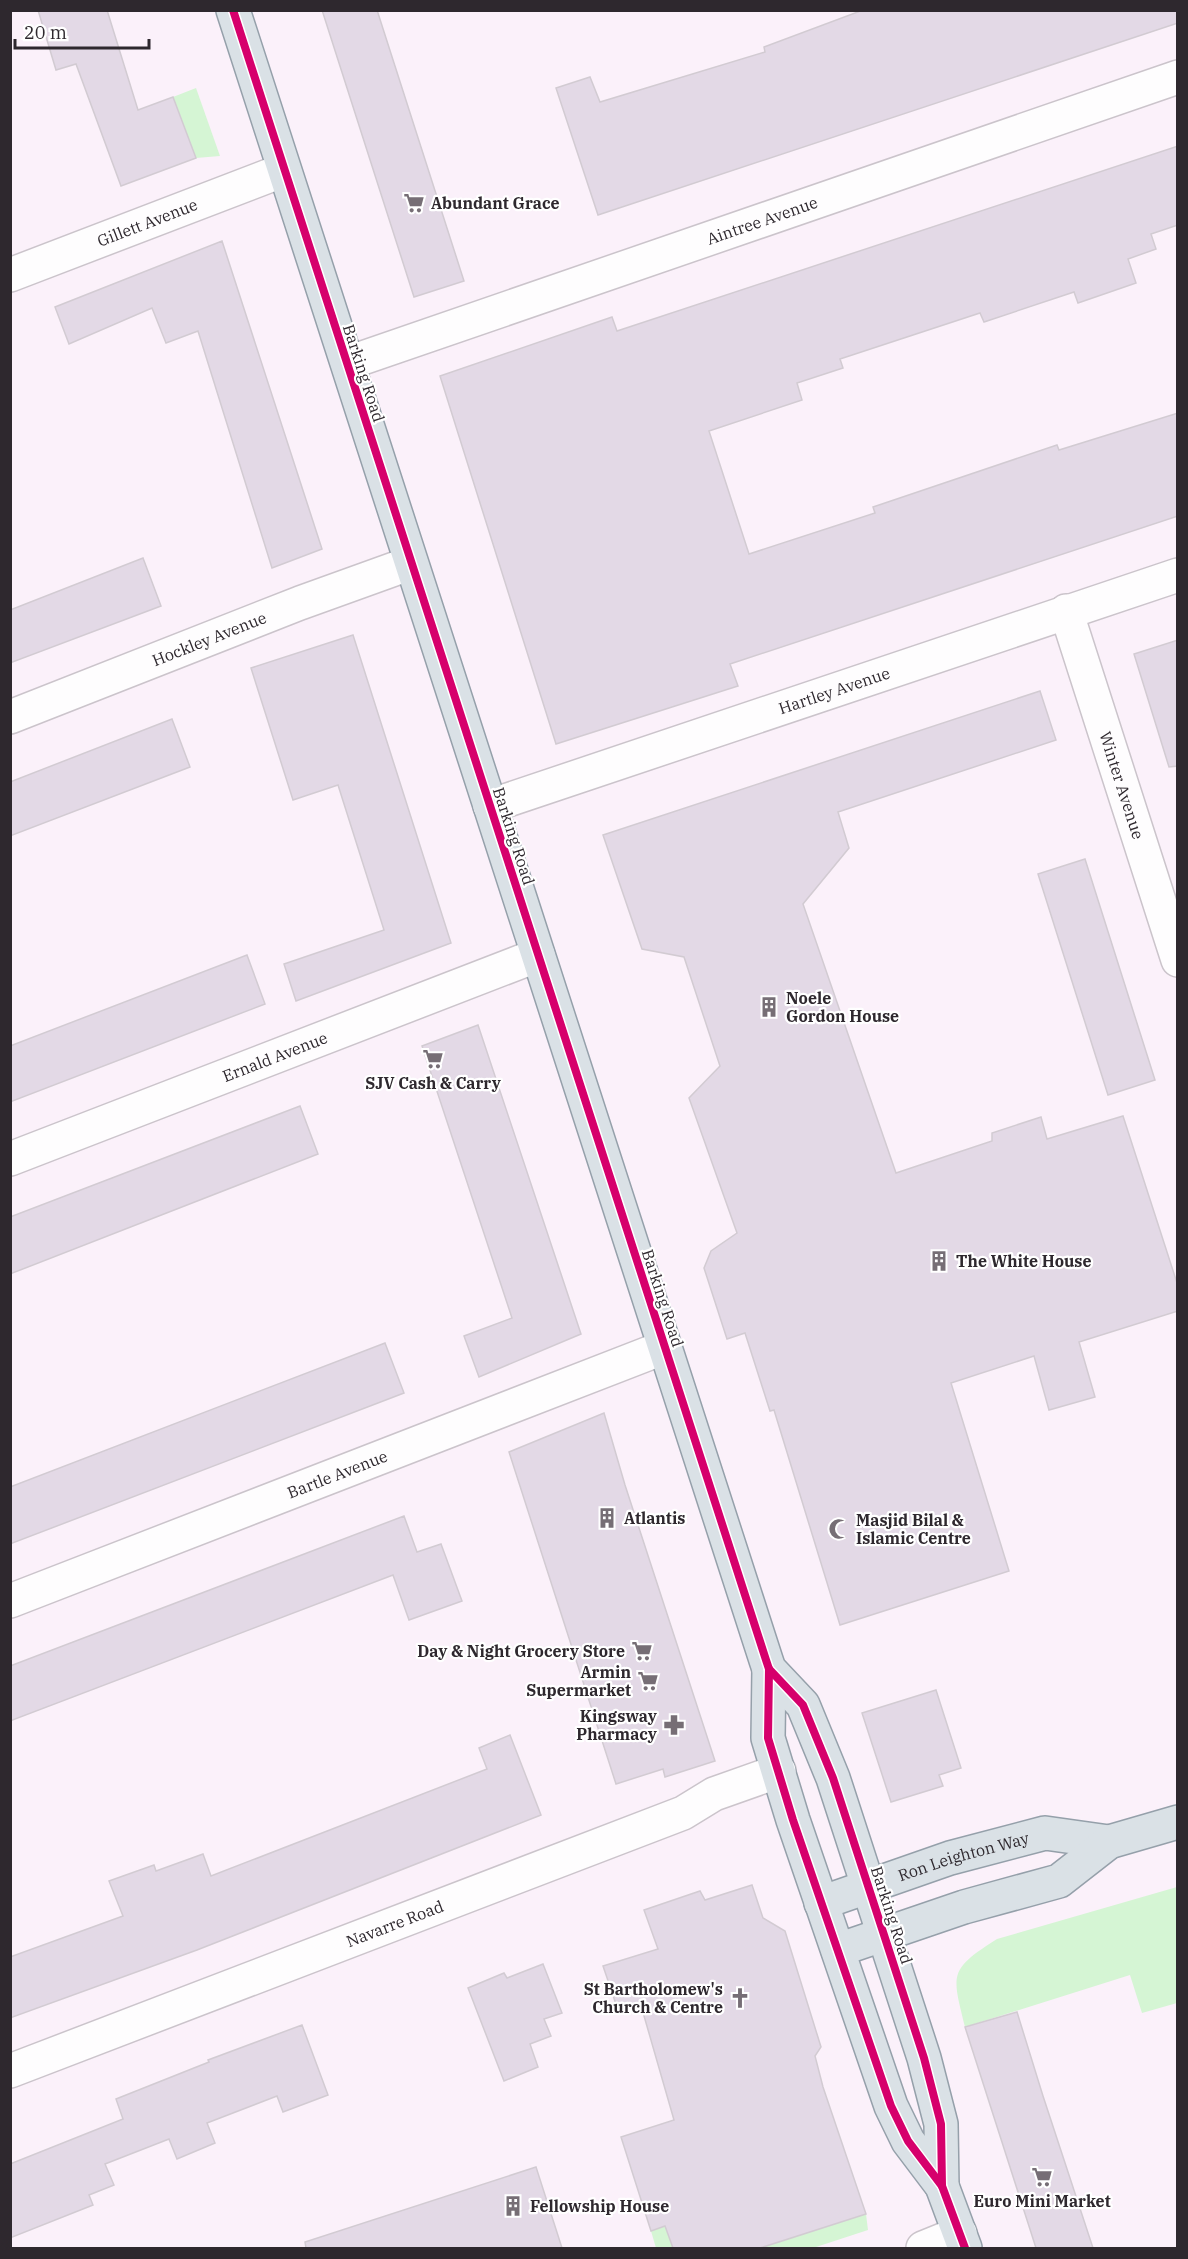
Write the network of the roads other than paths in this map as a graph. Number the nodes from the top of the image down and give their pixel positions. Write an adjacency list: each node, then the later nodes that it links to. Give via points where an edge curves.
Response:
1 (233, 10): 3 (main road, Barking Road)
2 (1178, 77): 5 (street, Aintree Avenue)
3 (284, 170): 4 (street, Gillett Avenue); 5 (main road, Barking Road)
4 (10, 275)
5 (348, 363): 6 (main road, Barking Road)
6 (411, 563): 9 (street, Hockley Avenue); 10 (main road, Barking Road)
7 (1178, 576): 8 (street, Hartley Avenue)
8 (1066, 611): 10 (street, Hartley Avenue); 12 (street, Winter Avenue)
9 (10, 717)
10 (490, 806): 11 (main road, Barking Road)
11 (538, 955): 13 (street, Ernald Avenue); 14 (main road, Barking Road)
12 (1178, 960)
13 (10, 1158)
14 (664, 1347): 15 (street, Bartle Avenue); 16 (main road, Barking Road)
15 (10, 1600)
16 (769, 1669): 17 (main road, Barking Road, via 768,1738); 20 (main road, Barking Road, via 803,1705 833,1779)
17 (778, 1771): 21 (main road, Barking Road); 24 (street, Navarre Road, via 714,1794 683,1814)
18 (1178, 1822): 19 (main road, Ron Leighton Way)
19 (1109, 1842): 20 (main road, Ron Leighton Way, via 1045,1833 950,1858); 22 (main road, Ron Leighton Way, via 1059,1881)
20 (868, 1887): 21 (main road, Ron Leighton Way); 22 (main road, Barking Road)
21 (821, 1903): 23 (main road, Barking Road)
22 (884, 1934): 23 (main road, Ron Leighton Way); 25 (main road, Barking Road, via 941,2124)
23 (838, 1950): 25 (main road, Barking Road, via 891,2106 908,2140)
24 (10, 2071)
25 (942, 2186): 26 (main road, Barking Road)
26 (963, 2241): 27 (street)
27 (923, 2248)

